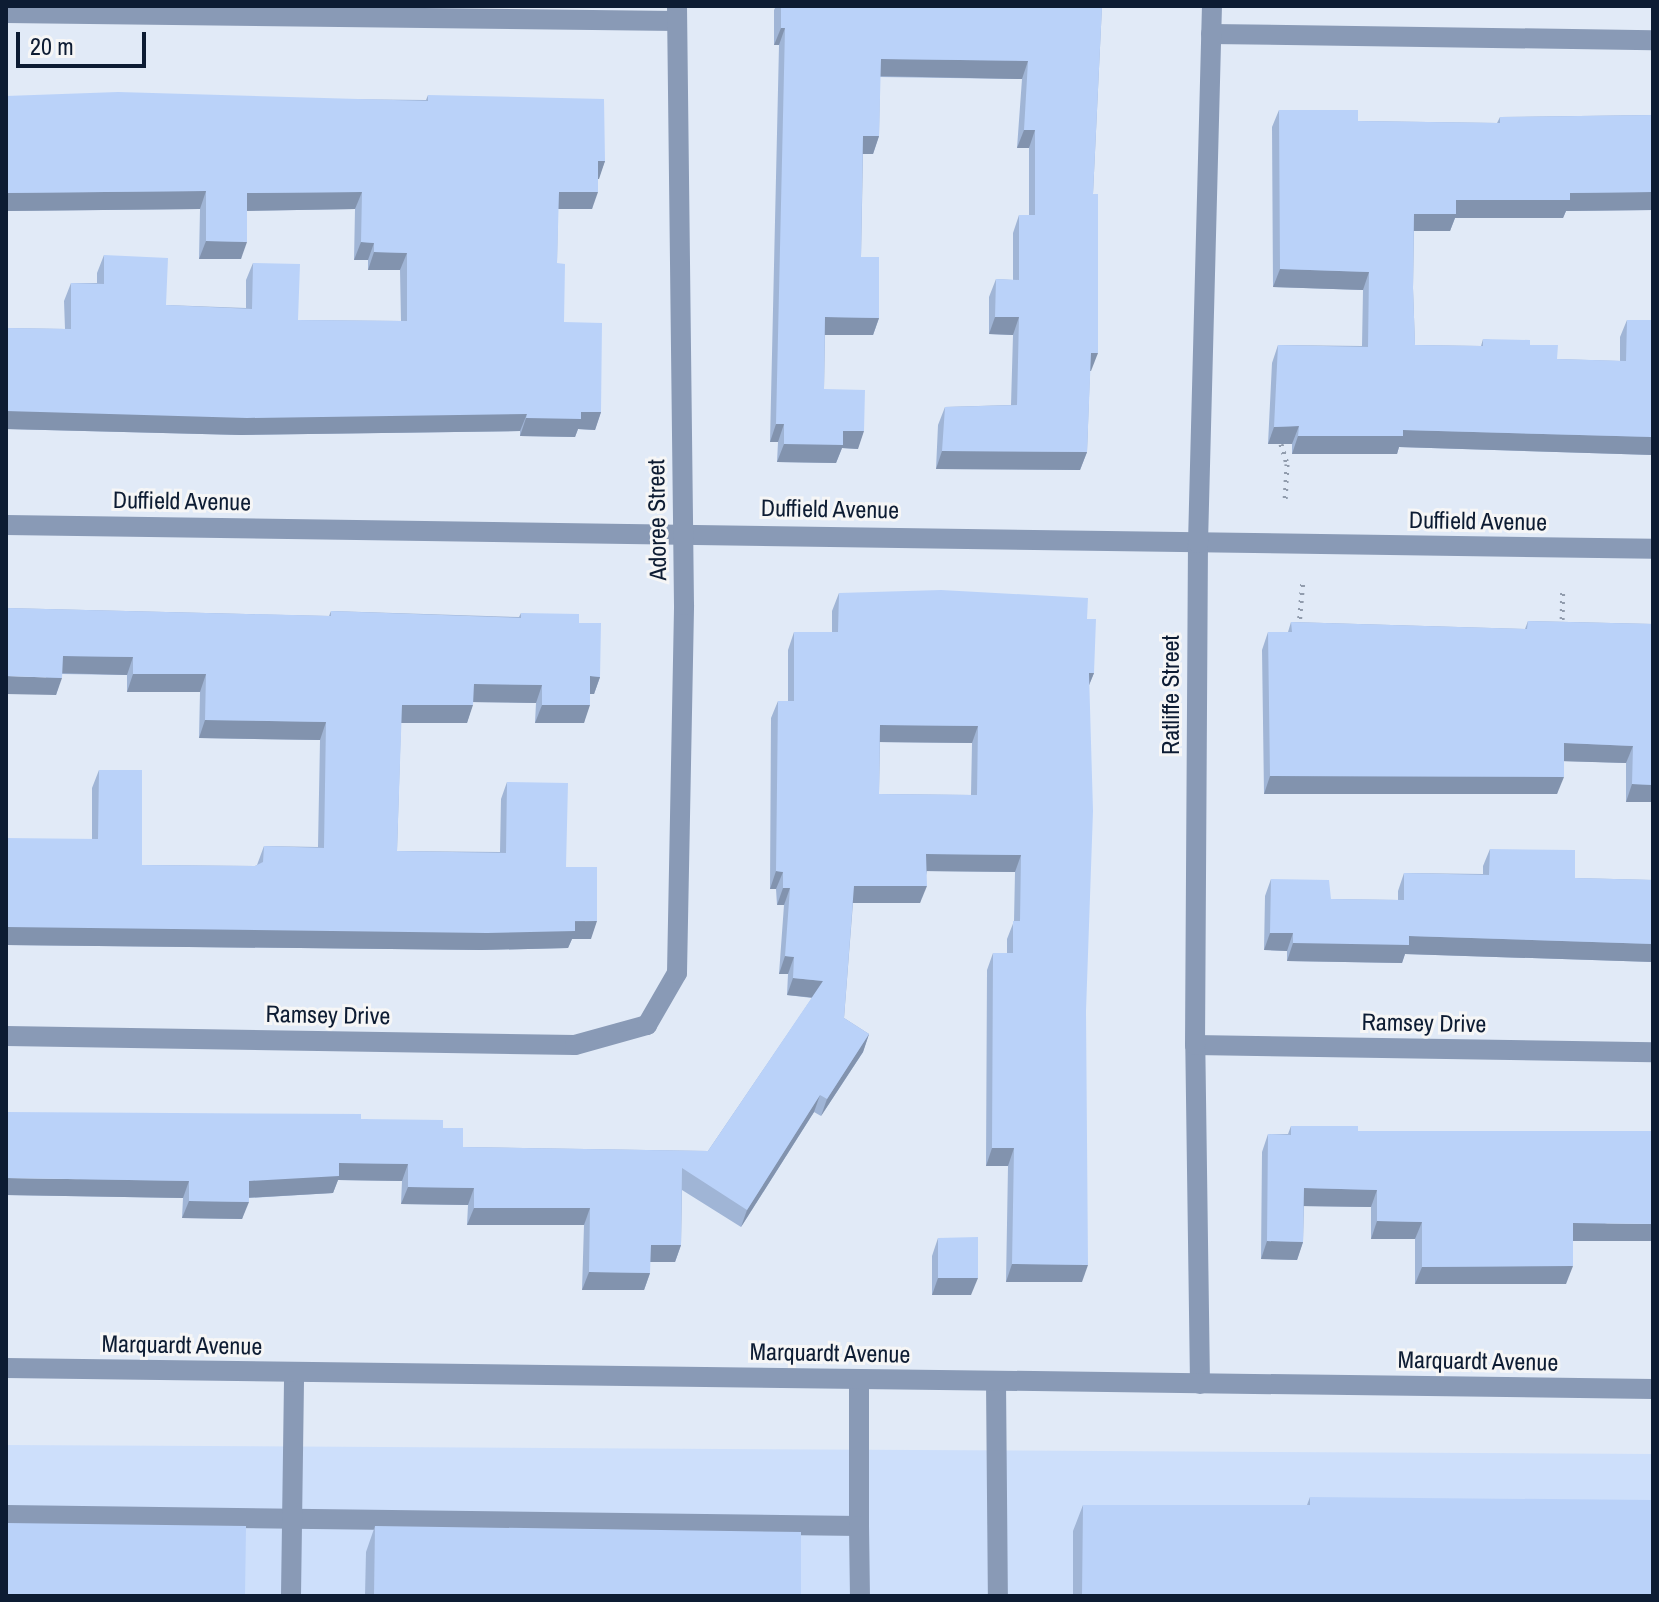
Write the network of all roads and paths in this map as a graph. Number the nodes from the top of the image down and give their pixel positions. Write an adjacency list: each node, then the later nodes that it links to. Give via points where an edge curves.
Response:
1 (1212, 6): 4 (street, Ratliffe Street)
2 (6, 13): 3 (street)
3 (677, 13): 9 (street, Adoree Street)
4 (1211, 34): 5 (street); 10 (street, Ratliffe Street)
5 (1653, 40)
6 (1281, 444): 7 (path, via 1287,464)
7 (1285, 499)
8 (6, 525): 9 (street, Duffield Avenue)
9 (683, 532): 10 (street, Duffield Avenue); 16 (street, Adoree Street, via 677,973)
10 (1198, 543): 11 (street, Duffield Avenue); 18 (street, Ratliffe Street)
11 (1653, 549)
12 (1303, 579): 15 (path)
13 (1563, 588): 14 (path)
14 (1562, 634)
15 (1297, 640)
16 (647, 1025): 17 (street, Ramsey Drive, via 575,1045)
17 (6, 1036)
18 (1195, 1045): 19 (street, Ramsey Drive); 24 (street, Ratliffe Street)
19 (1653, 1052)
20 (6, 1368): 21 (street, Marquardt Avenue)
21 (294, 1372): 22 (street, Marquardt Avenue); 27 (street)
22 (859, 1379): 23 (street, Marquardt Avenue); 28 (street)
23 (996, 1381): 24 (street, Marquardt Avenue); 31 (street)
24 (1200, 1384): 25 (street, Marquardt Avenue)
25 (1653, 1389)
26 (6, 1515): 27 (street)
27 (292, 1516): 28 (street); 29 (street)
28 (859, 1526): 30 (street)
29 (291, 1596)
30 (860, 1596)
31 (998, 1596)

